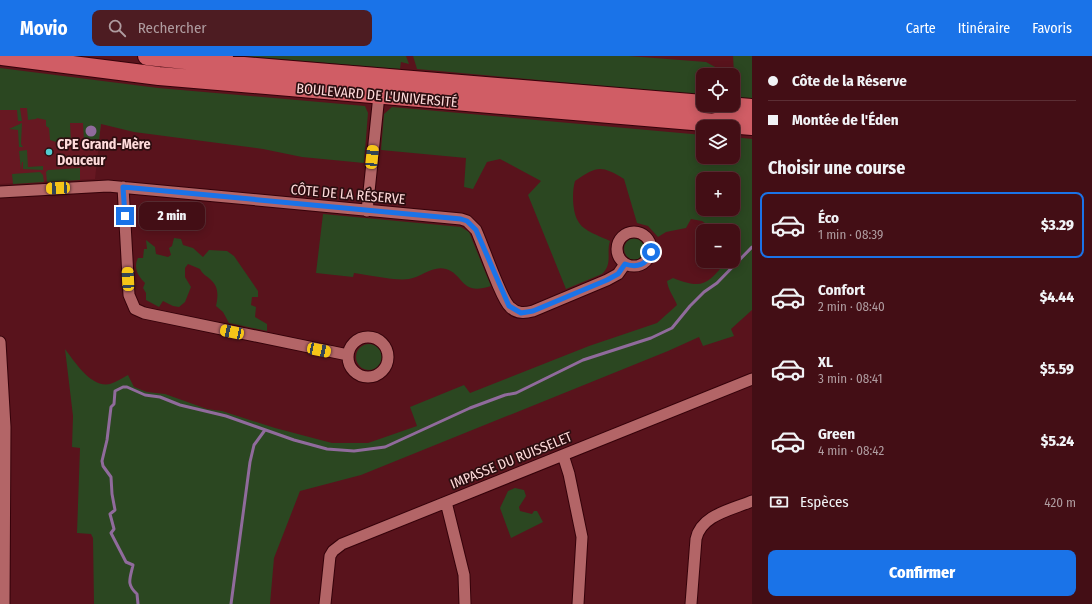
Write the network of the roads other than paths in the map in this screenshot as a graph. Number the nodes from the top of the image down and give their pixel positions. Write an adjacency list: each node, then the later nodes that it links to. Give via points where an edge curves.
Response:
1 (2, 56): 3 (main road, BOULEVARD DE L'UNIVERSITÉ, via 160,76)
2 (147, 56): 4 (main road, BOULEVARD DE L'UNIVERSITÉ)
3 (378, 95): 7 (main road, BOULEVARD DE L'UNIVERSITÉ); 12 (street)
4 (696, 103)
5 (740, 107): 6 (main road)
6 (752, 108)
7 (696, 122)
8 (740, 125): 9 (main road, BOULEVARD DE L'UNIVERSITÉ)
9 (752, 126)
10 (123, 187): 11 (street, CÔTE DE LA RÉSERVE); 12 (street, CÔTE DE LA RÉSERVE); 15 (street, via 128,294 135,309 144,314)
11 (0, 192)
12 (367, 211): 13 (street, CÔTE DE LA RÉSERVE, via 467,221 476,230 509,306 521,313 533,311 607,280 618,274)
13 (625, 264)
14 (0, 342): 20 (street, via 6,427)
15 (348, 356)
16 (752, 379): 17 (street, IMPASSE DU RUISSELET)
17 (563, 455): 19 (street, IMPASSE DU RUISSELET); 23 (street, via 582,537)
18 (752, 501): 24 (street, via 709,519 699,529 696,539)
19 (446, 502): 21 (street, IMPASSE DU RUISSELET, via 337,547 330,556); 22 (street, via 464,575)
20 (4, 604)
21 (325, 604)
22 (464, 604)
23 (578, 604)
24 (692, 604)

